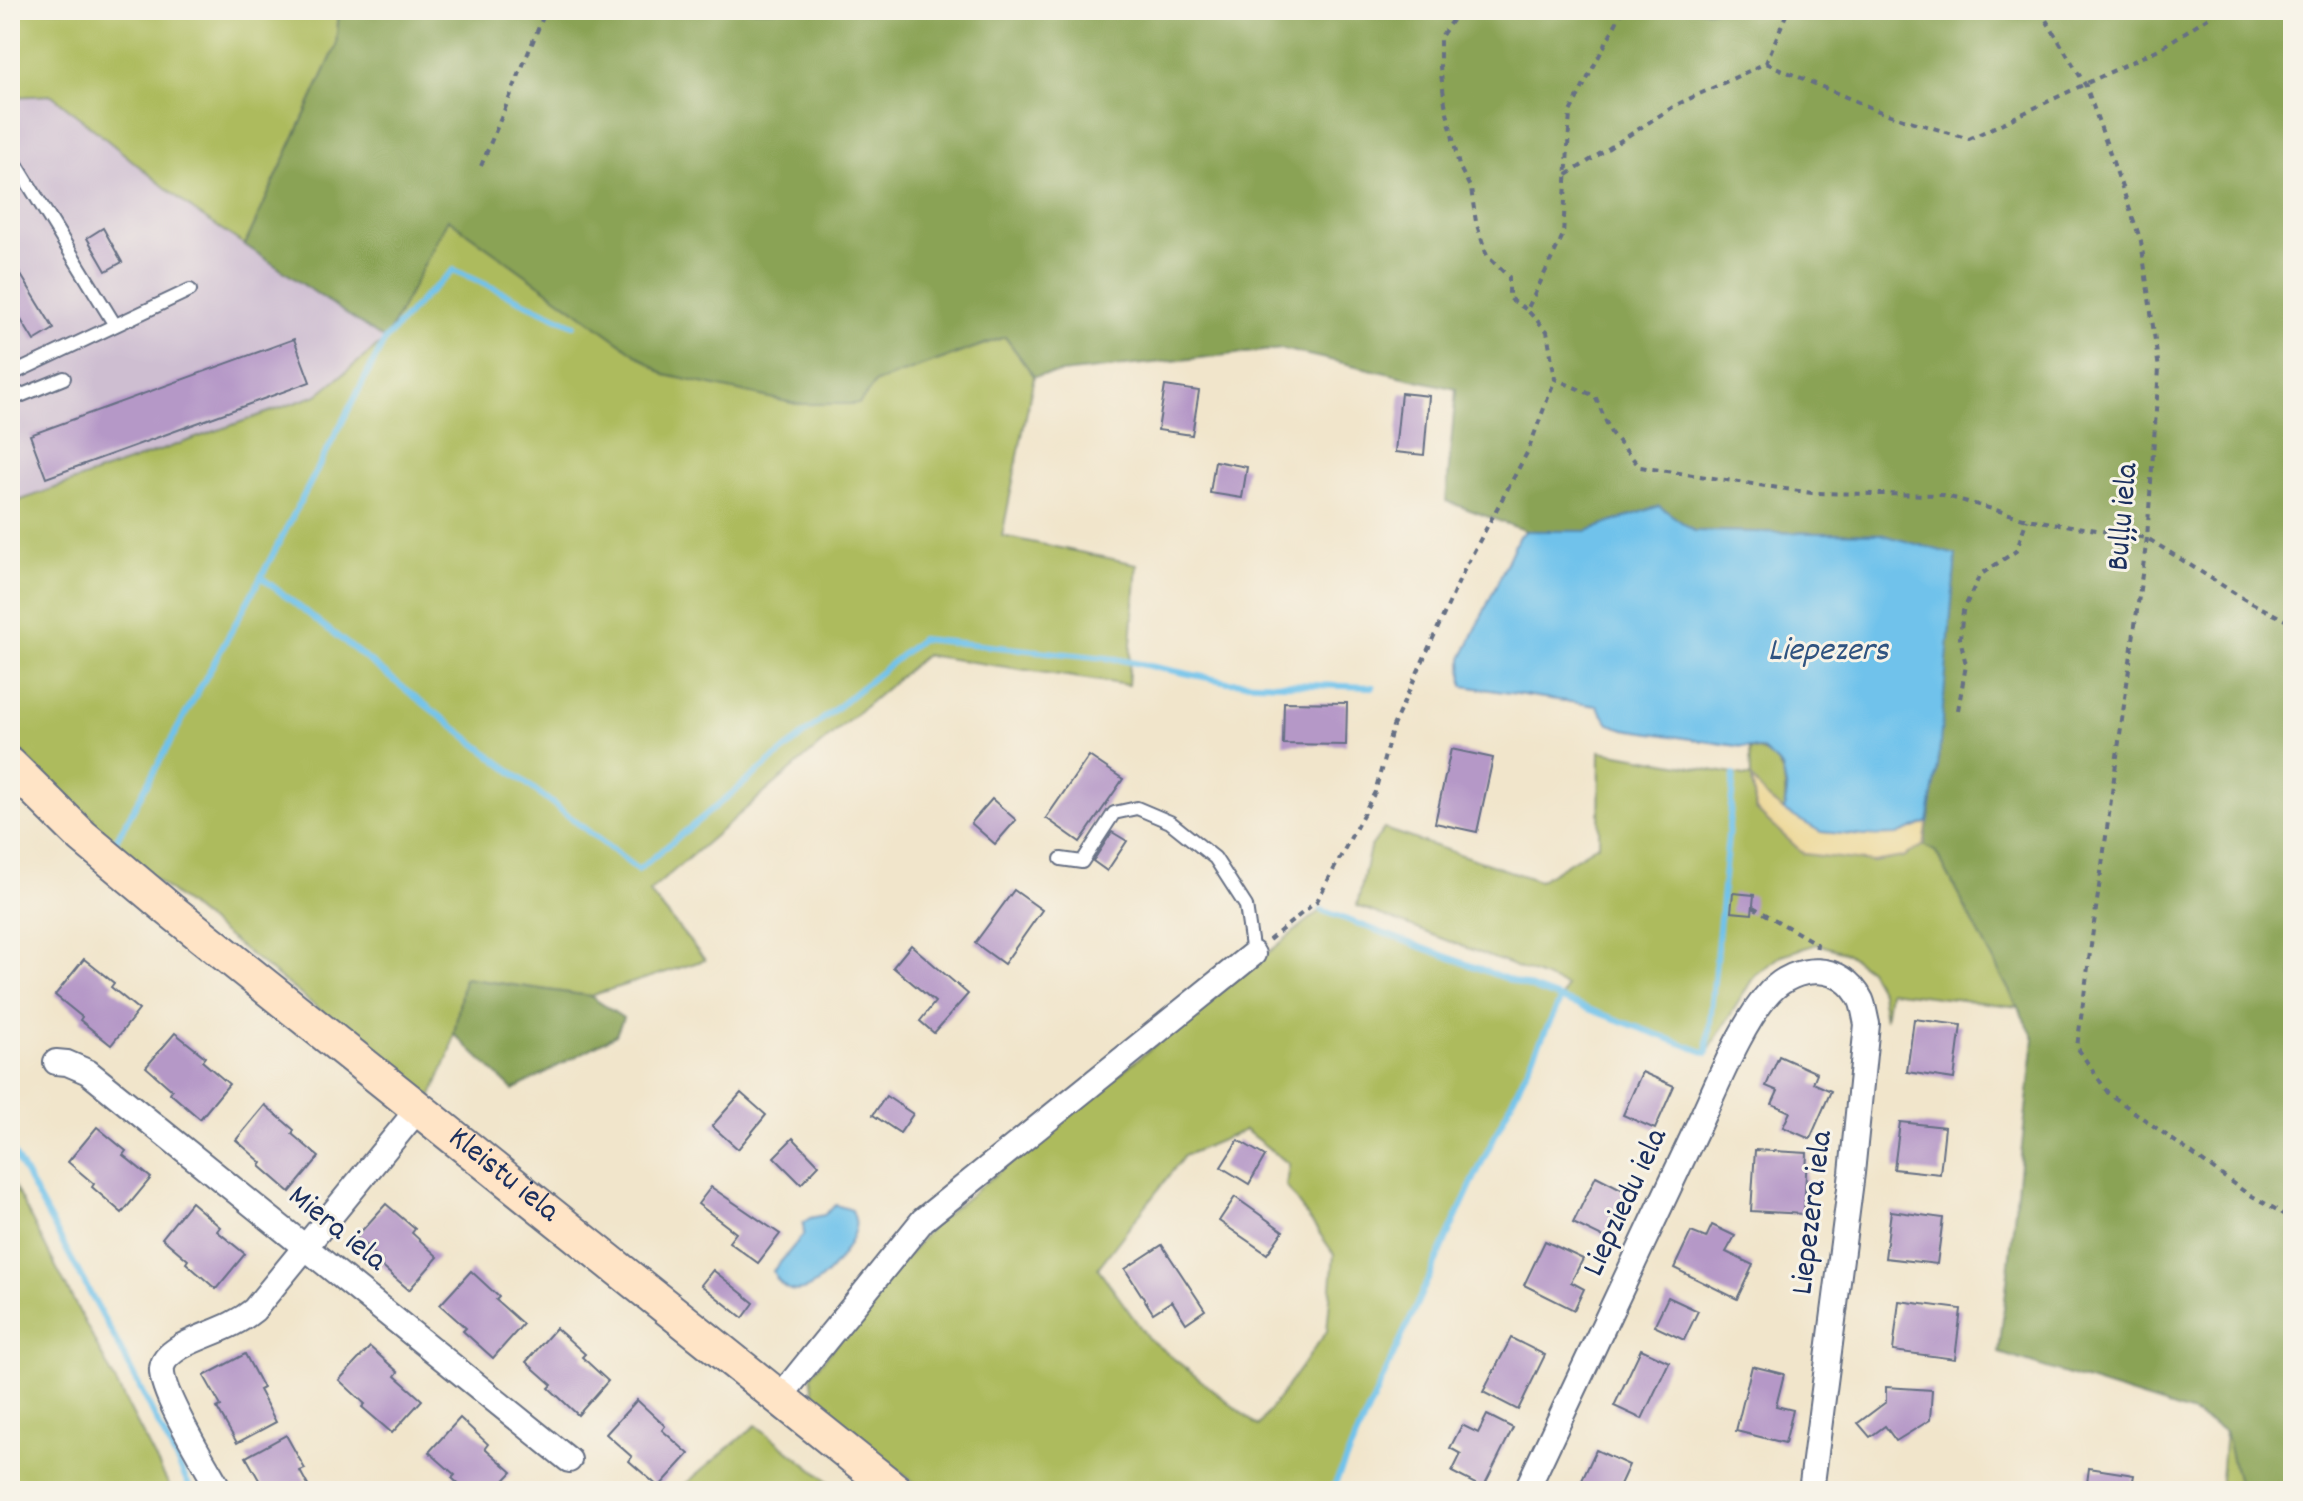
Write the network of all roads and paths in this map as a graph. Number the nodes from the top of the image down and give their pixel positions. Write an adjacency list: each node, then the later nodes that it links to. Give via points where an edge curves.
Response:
1 (546, 10): 10 (path)
2 (1459, 10): 13 (path, via 1440,38 1445,103 1459,166 1471,189 1487,256 1509,277 1509,298)
3 (1623, 10): 11 (path, via 1570,112)
4 (1788, 10): 7 (path)
5 (2040, 10): 8 (path, Buļļu iela)
6 (2219, 10): 8 (path, via 2161,48)
7 (1766, 63): 8 (path, via 1881,112 1969,139); 11 (path, via 1676,105)
8 (2086, 86): 20 (path, Buļļu iela, via 2141,241 2159,369)
9 (10, 154): 14 (lane)
10 (481, 166)
11 (1567, 175): 13 (path, via 1563,235)
12 (190, 290): 14 (lane)
13 (1527, 310): 17 (path, via 1547,331)
14 (115, 325): 15 (lane)
15 (10, 375)
16 (64, 378): 18 (lane)
17 (1555, 379): 19 (path, via 1595,396 1611,433 1640,467 1812,493 1943,495); 26 (path, via 1528,451 1466,566 1393,726 1375,792 1317,901)
18 (10, 400)
19 (2027, 519): 20 (path); 22 (path, via 2016,551 1980,575 1963,611 1960,638 1966,665)
20 (2147, 538): 21 (path); 30 (path, Buļļu iela, via 2077,1047 2108,1093 2245,1192)
21 (2293, 624)
22 (1958, 710)
23 (10, 765): 29 (street, Kleistu iela, via 109,859)
24 (1061, 859): 26 (lane, via 1082,862 1114,813 1137,808 1170,822 1215,858 1239,894 1246,906)
25 (1753, 907): 27 (path, via 1817,944)
26 (1253, 954): 32 (street, via 923,1220)
27 (1815, 969): 36 (street, Liepziedu iela, via 1783,980 1756,1010); 37 (street, Liepezera iela, via 1843,978 1861,1000 1867,1024)
28 (56, 1062): 31 (street, Miera iela, via 88,1072)
29 (418, 1109): 31 (street); 32 (street, Kleistu iela)
30 (2293, 1219)
31 (306, 1248): 33 (street, Miera iela); 34 (street, via 254,1310 233,1326 183,1346 163,1365 168,1394)
32 (780, 1397): 35 (street, Kleistu iela)
33 (569, 1460)
34 (220, 1491)
35 (896, 1491)
36 (1526, 1491)
37 (1811, 1491)

